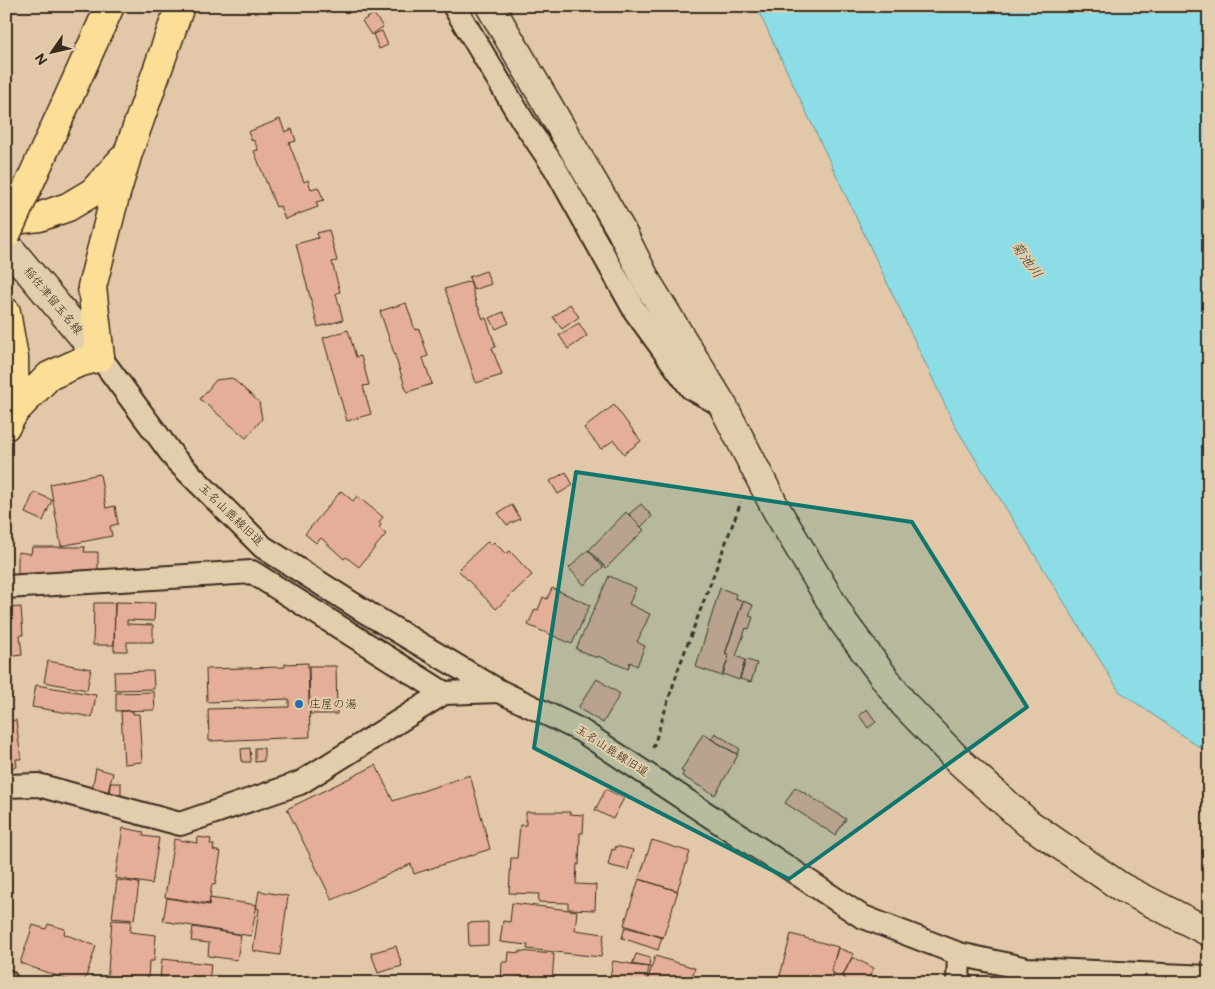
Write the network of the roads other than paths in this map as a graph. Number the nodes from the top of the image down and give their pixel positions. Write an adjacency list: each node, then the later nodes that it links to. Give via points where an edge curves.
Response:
1 (110, 6): 7 (highway, bridge)
2 (180, 6): 5 (highway)
3 (454, 6): 11 (street, via 555,168 635,311 691,388)
4 (490, 6): 11 (street, via 621,230 647,282)
5 (128, 153): 6 (highway, via 93,192 68,206 39,217); 10 (highway, via 92,287)
6 (6, 221)
7 (6, 235)
8 (6, 244): 10 (street, 稲佐津留玉名線)
9 (6, 312): 12 (highway, via 14,358)
10 (100, 357): 12 (highway, via 49,376); 14 (street, 玉名山鹿線旧道, via 176,460 263,546 364,611)
11 (723, 406): 17 (street, via 776,509 844,623 904,704 958,762 1028,823 1121,887)
12 (10, 418)
13 (6, 587): 15 (street, via 252,572)
14 (500, 690): 15 (street); 18 (street, 玉名山鹿線旧道, via 580,730 861,916)
15 (444, 693): 16 (street, via 300,783 180,824 38,785)
16 (6, 786)
17 (1209, 932)
18 (959, 954): 19 (street, 玉名山鹿線旧道, via 1027,969); 20 (street)
19 (1209, 976)
20 (958, 983)

